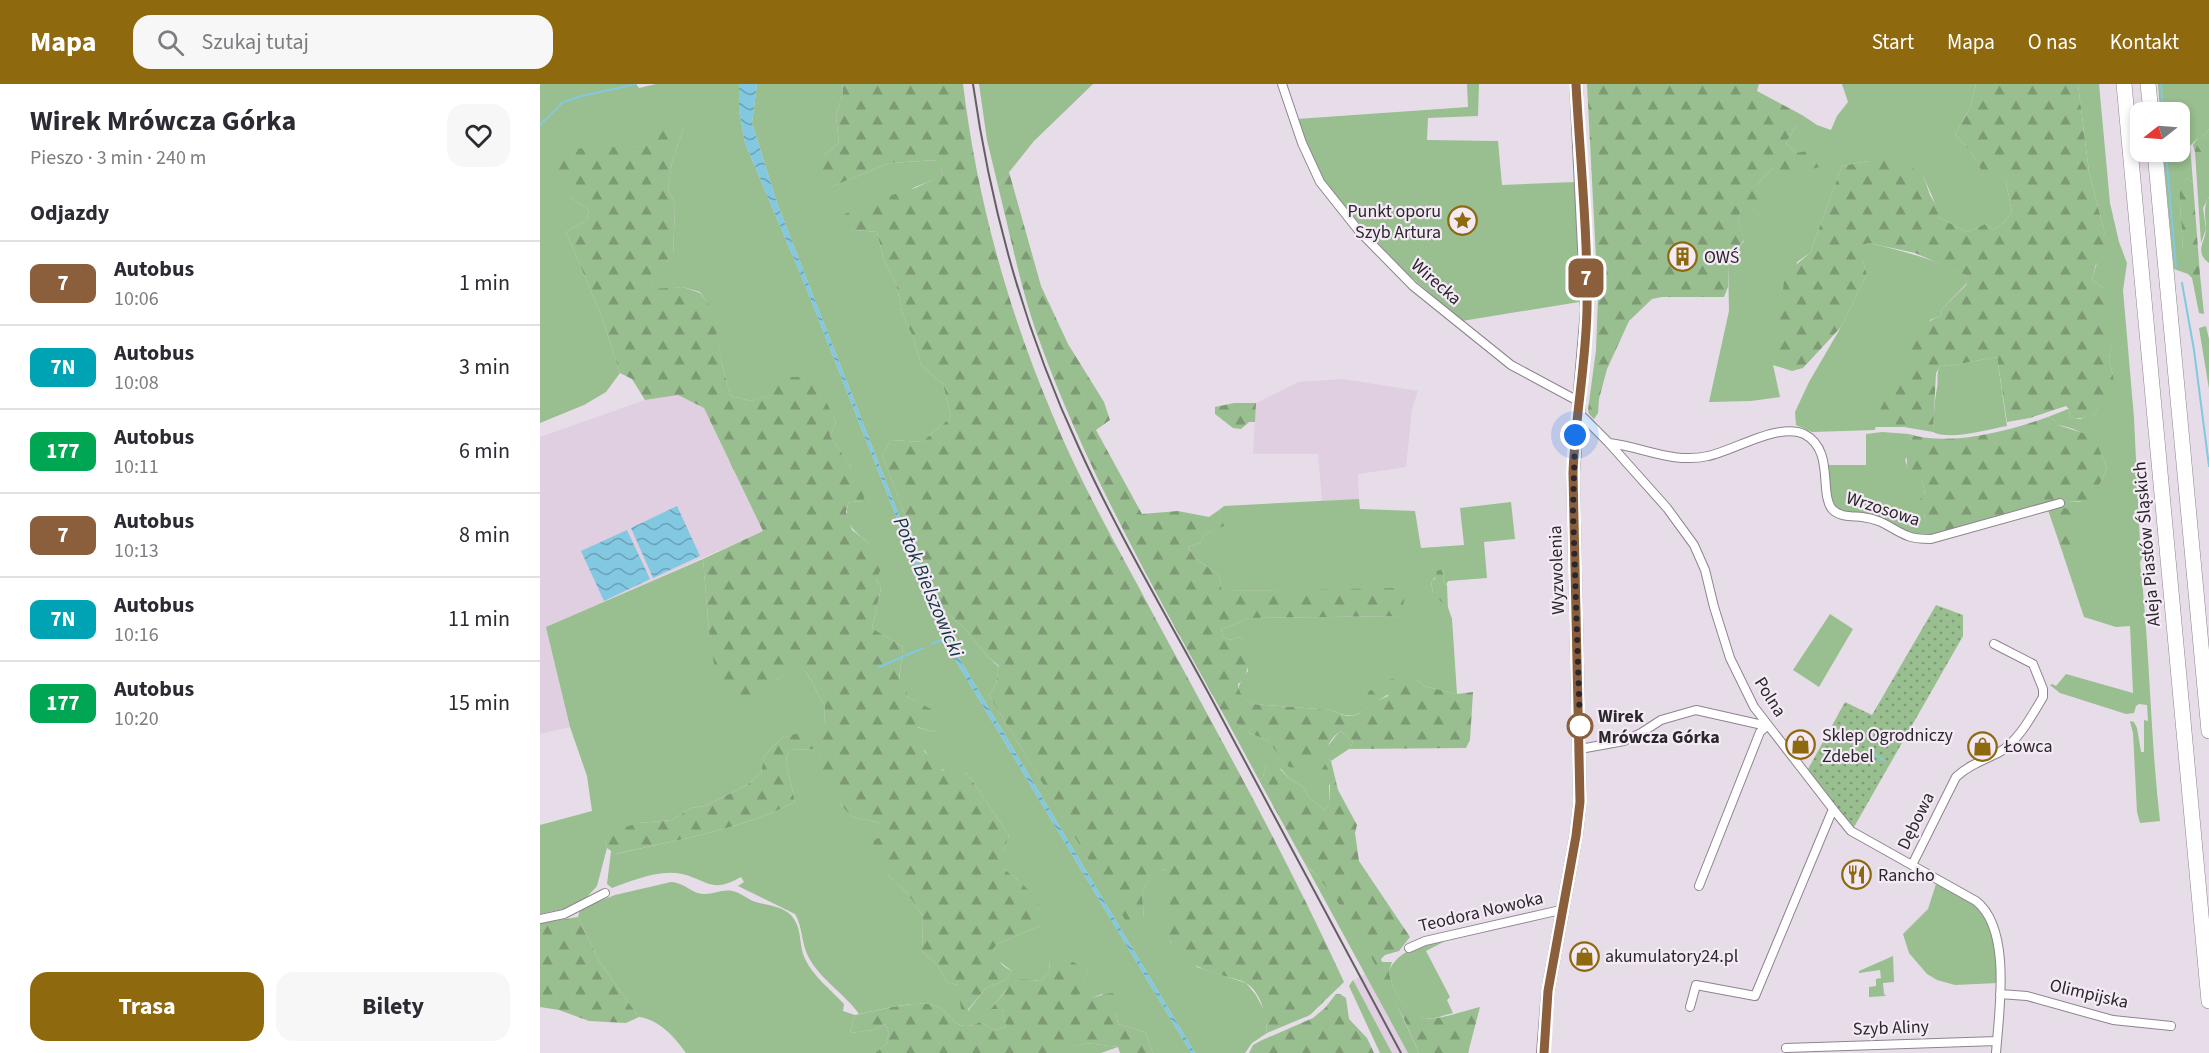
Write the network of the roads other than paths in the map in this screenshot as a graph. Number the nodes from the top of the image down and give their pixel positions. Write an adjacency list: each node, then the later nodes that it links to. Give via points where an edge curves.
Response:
1 (1282, 84): 7 (street, Wirecka, via 1320,182 1359,231 1413,286 1511,365)
2 (1576, 84): 7 (street, Wyzwolenia, via 1586,275)
3 (2124, 84): 22 (highway, Aleja Piastów Śląskich)
4 (2148, 84): 5 (highway)
5 (2150, 102)
6 (2156, 162): 12 (highway)
7 (1578, 406): 8 (street, Polna); 13 (street, Wyzwolenia, via 1573,511)
8 (1609, 443): 9 (street, Wrzosowa, via 1659,456 1690,459 1795,431 1812,440 1820,452 1833,510 1877,520 1910,537 1931,539); 11 (street, Polna, via 1694,545 1730,658)
9 (2060, 503)
10 (1994, 644): 15 (street, Dębowa, via 2034,664 2043,697 2023,729 2000,752 1968,766 1956,777)
11 (1767, 726): 13 (street, via 1696,710 1661,720 1624,741); 14 (street, Polna); 16 (street, via 1760,732)
12 (2209, 731)
13 (1580, 749): 18 (street, Wyzwolenia, via 1579,821)
14 (1833, 809): 15 (street, Polna, via 1851,831); 23 (street, via 1755,996 1696,985)
15 (1912, 865): 21 (street, Polna, via 1985,908 1998,941)
16 (1699, 886)
17 (605, 893): 19 (street, via 564,914)
18 (1562, 911): 20 (street, Teodora Nowoka, via 1425,941); 27 (street, Wyzwolenia, via 1548,991)
19 (540, 919)
20 (1409, 948)
21 (2000, 994): 24 (street, Olimpijska, via 2036,998 2113,1020); 25 (street, Polna)
22 (2209, 1001)
23 (1690, 1007)
24 (2171, 1026)
25 (1997, 1041): 26 (street, Szyb Aliny); 28 (street, Polna)
26 (1786, 1048)
27 (1544, 1053)
28 (1996, 1053)

